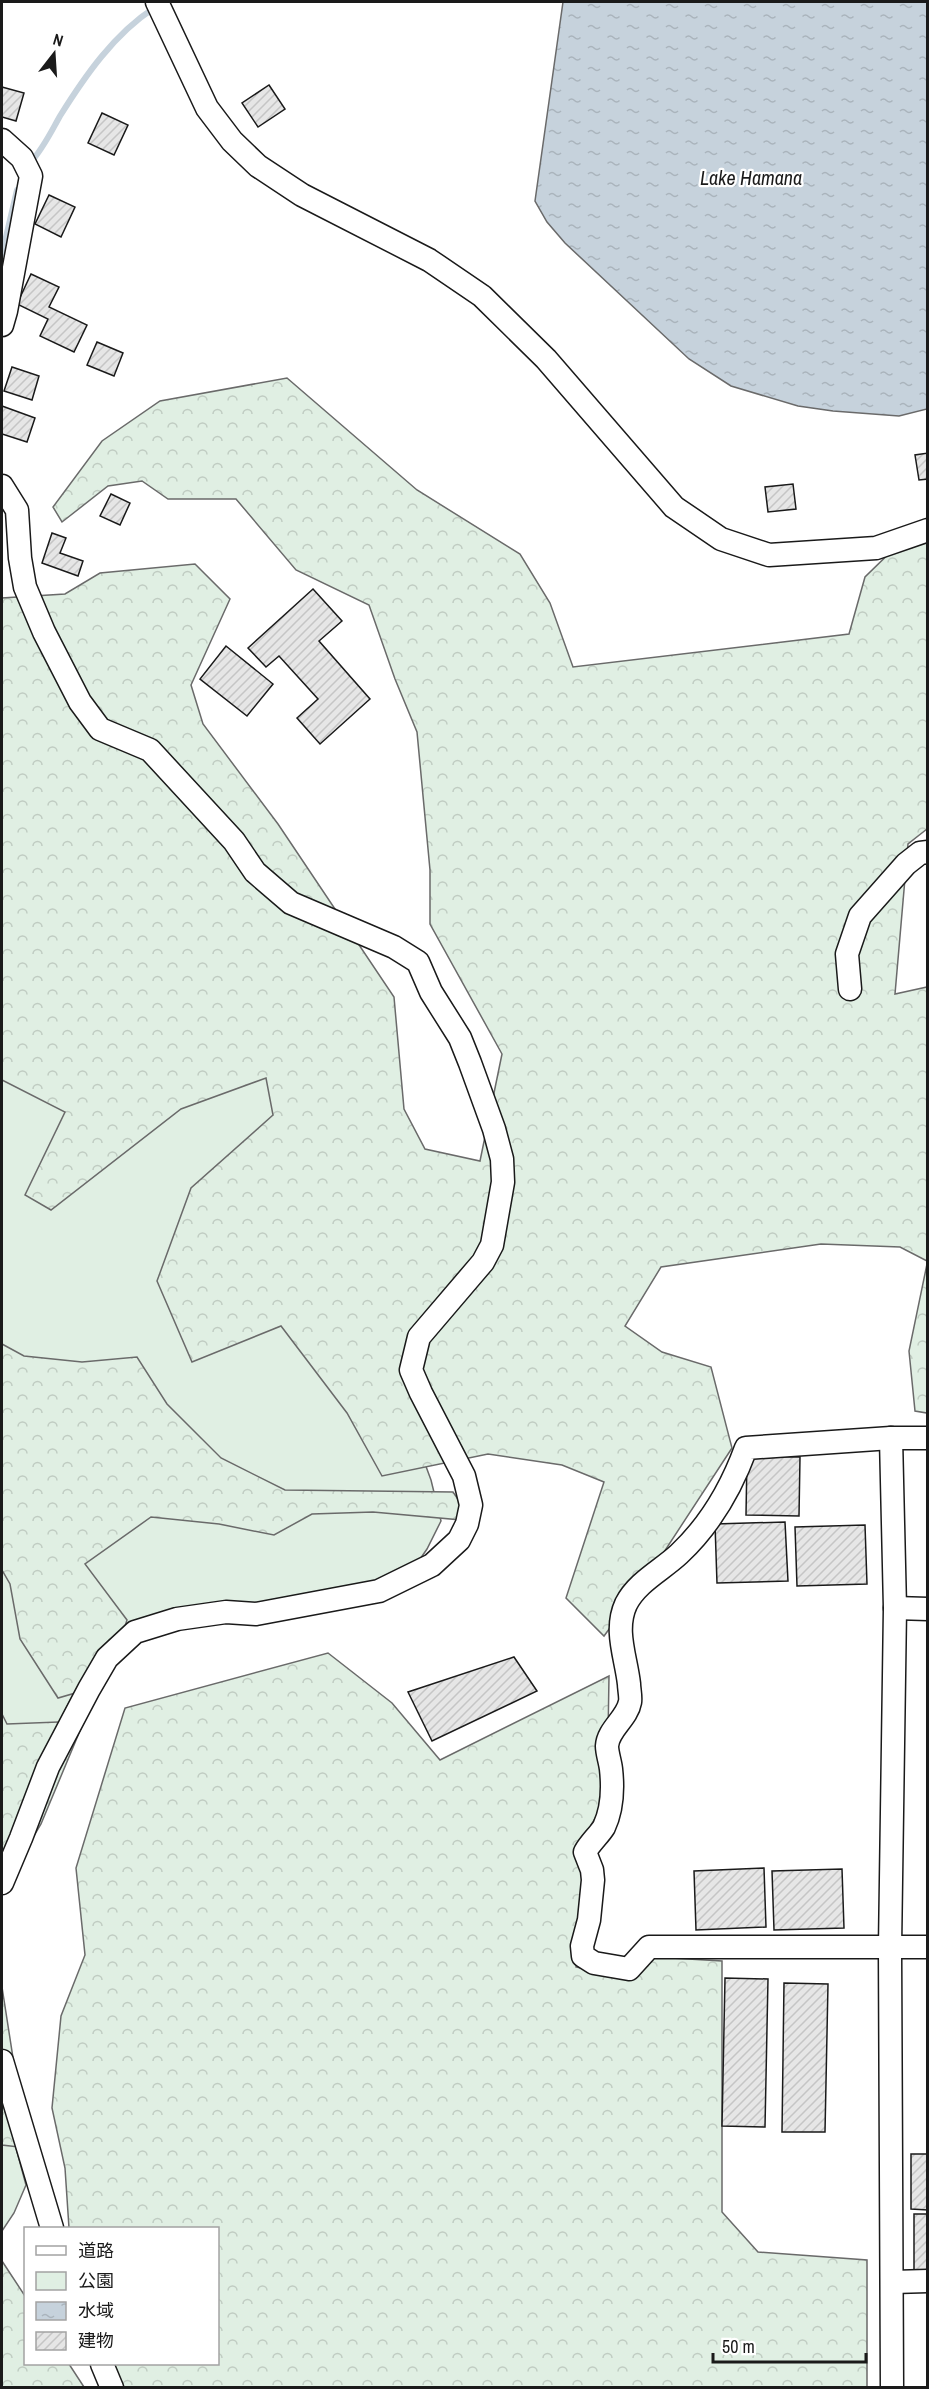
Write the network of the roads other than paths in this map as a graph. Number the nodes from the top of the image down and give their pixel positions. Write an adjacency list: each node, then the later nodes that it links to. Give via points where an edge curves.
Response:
1 (160, 8): 5 (street, via 207,108 232,141 258,166 302,195 429,260 482,296 546,358 674,507 721,539 769,555 876,548)
2 (2, 140): 3 (street, via 22,158 31,176)
3 (2, 325)
4 (2, 486): 12 (street, via 17,510 25,587 80,702 100,729 150,750 234,841 255,872 291,903 394,947 417,962 470,1063 494,1129 503,1182 492,1245 483,1262 419,1337 411,1370 464,1476 471,1505 459,1540 432,1565 379,1591 256,1614 226,1612 177,1619 135,1632 107,1658 89,1689 48,1767)
5 (927, 530)
6 (927, 852): 7 (street, via 906,864 860,916 847,954)
7 (849, 989)
8 (891, 1438): 9 (street); 10 (street); 14 (street, via 746,1448 721,1505 692,1541 627,1602 620,1636 630,1702 607,1746 610,1810 603,1829 585,1852 593,1880 582,1946 583,1956 594,1963 629,1969 649,1947)
9 (927, 1438)
10 (895, 1608): 11 (street); 14 (street)
11 (927, 1609)
12 (2, 1883)
13 (927, 1947): 14 (street)
14 (890, 1948): 18 (street)
15 (2, 2061): 16 (street)
16 (51, 2227)
17 (927, 2281): 18 (street)
18 (893, 2282): 21 (street)
19 (102, 2365): 20 (street)
20 (112, 2388)
21 (892, 2388)

